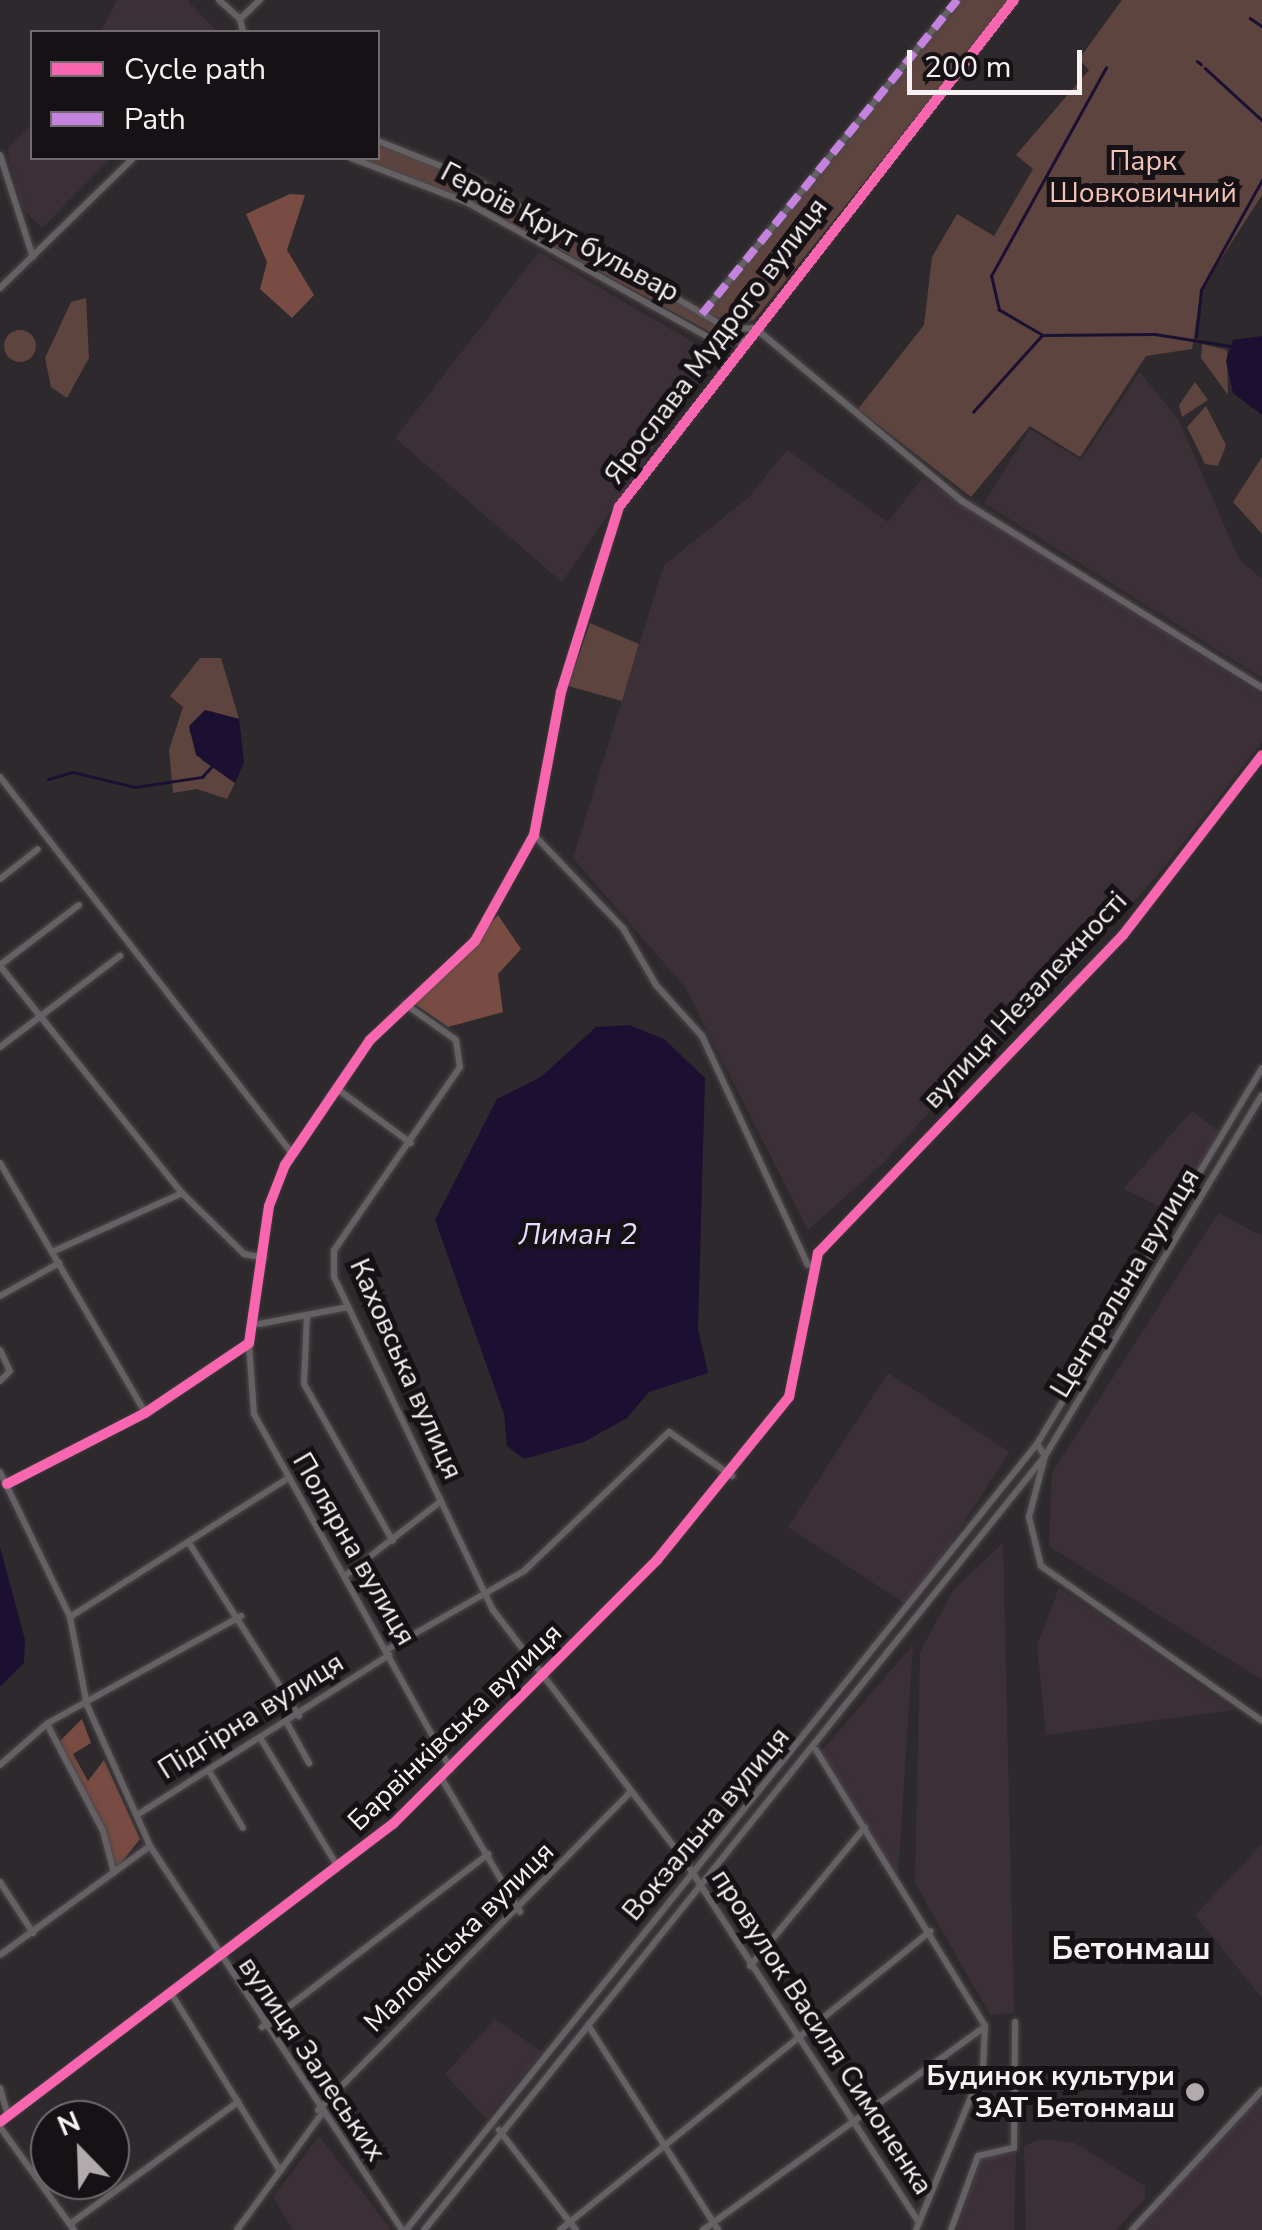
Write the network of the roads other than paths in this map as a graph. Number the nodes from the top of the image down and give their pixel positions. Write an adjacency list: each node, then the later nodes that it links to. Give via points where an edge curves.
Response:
1 (219, 0): 7 (street)
2 (260, 0): 7 (street)
3 (937, 0): 6 (street)
4 (957, 0): 6 (street)
5 (1014, 0): 16 (street, Ярослава Мудрого вулиця)
6 (941, 9): 15 (street)
7 (240, 19): 8 (street)
8 (243, 30)
9 (380, 142): 15 (street, Героїв Крут бульвар, via 478,181)
10 (0, 155): 13 (street)
11 (130, 160): 13 (street)
12 (356, 160): 17 (street, Героїв Крут бульвар, via 468,203 720,344)
13 (33, 257): 14 (street)
14 (0, 288)
15 (702, 314): 16 (street, Героїв Крут бульвар, via 728,328)
16 (755, 328): 17 (street, Ярослава Мудрого вулиця); 18 (street, via 962,501)
17 (746, 340): 21 (street, Ярослава Мудрого вулиця, via 610,528 561,692)
18 (1262, 688)
19 (1262, 755): 40 (street, вулиця Незалежності, via 1123,935)
20 (0, 777): 34 (street)
21 (534, 835): 27 (street, Ярослава Мудрого вулиця, via 475,940); 40 (street, via 623,928 656,985 702,1036)
22 (38, 849): 23 (street)
23 (0, 878)
24 (80, 905): 26 (street)
25 (120, 956): 28 (street)
26 (0, 966): 28 (street)
27 (405, 1004): 31 (street, Ярослава Мудрого вулиця); 33 (street, Каховська вулиця, via 452,1035 461,1056 456,1080)
28 (39, 1018): 29 (street); 36 (street)
29 (0, 1047)
30 (1262, 1068): 49 (street, Центральна вулиця)
31 (336, 1088): 33 (street); 34 (street, Ярослава Мудрого вулиця)
32 (1262, 1096): 50 (street, Центральна вулиця)
33 (410, 1143): 42 (street, Каховська вулиця, via 334,1250 331,1268)
34 (292, 1154): 38 (street, Ярослава Мудрого вулиця, via 269,1206)
35 (0, 1163): 37 (street)
36 (182, 1193): 37 (street); 38 (street, via 244,1254)
37 (52, 1252): 39 (street)
38 (264, 1258): 44 (street, Ярослава Мудрого вулиця)
39 (58, 1264): 41 (street); 48 (street)
40 (809, 1266): 52 (street, Барвінківська вулиця, via 789,1396)
41 (0, 1296)
42 (348, 1307): 43 (street); 56 (street, Каховська вулиця)
43 (307, 1316): 44 (street); 57 (street, via 304,1384)
44 (258, 1324): 45 (street, Ярослава Мудрого вулиця)
45 (249, 1343): 48 (street); 53 (street, Полярна вулиця, via 249,1400)
46 (0, 1350): 47 (street, via 10,1371)
47 (0, 1381)
48 (145, 1412): 54 (street)
49 (1037, 1444): 50 (street); 85 (street, Вокзальна вулиця)
50 (1045, 1456): 55 (street, Центральна вулиця); 67 (street, via 1029,1517 1049,1575)
51 (0, 1472): 54 (street, вулиця Залеських)
52 (733, 1476): 60 (street, Підгірна вулиця, via 674,1431 664,1434); 64 (street, Барвінківська вулиця)
53 (287, 1478): 58 (street); 59 (street, Полярна вулиця)
54 (7, 1484): 62 (street, вулиця Залеських)
55 (1020, 1488): 71 (street, Вокзальна вулиця)
56 (441, 1501): 57 (street); 60 (street, Каховська вулиця)
57 (393, 1541): 59 (street)
58 (189, 1543): 61 (street); 62 (street)
59 (346, 1575): 63 (street, Полярна вулиця)
60 (486, 1596): 63 (street, Підгірна вулиця); 64 (street, Каховська вулиця)
61 (241, 1616): 65 (street); 66 (street)
62 (70, 1617): 65 (street, вулиця Залеських)
63 (389, 1652): 66 (street, Підгірна вулиця); 74 (street, Полярна вулиця)
64 (539, 1678): 74 (street, Барвінківська вулиця); 77 (street, провулок Василя Симоненка)
65 (87, 1706): 69 (street); 78 (street, вулиця Залеських)
66 (299, 1716): 68 (street, Підгірна вулиця)
67 (1262, 1721)
68 (286, 1723): 70 (street, Підгірна вулиця); 72 (street)
69 (47, 1724): 73 (street); 84 (street)
70 (260, 1739): 75 (street, Підгірна вулиця); 83 (street)
71 (816, 1750): 79 (street); 87 (street, Вокзальна вулиця)
72 (309, 1763)
73 (0, 1765)
74 (451, 1769): 76 (street, Барвінківська вулиця)
75 (209, 1770): 78 (street, Підгірна вулиця); 80 (street)
76 (442, 1778): 82 (street); 83 (street, Барвінківська вулиця)
77 (630, 1792): 85 (street, провулок Василя Симоненка); 88 (street, Маломіська вулиця)
78 (137, 1814): 81 (street, вулиця Залеських)
79 (866, 1827): 89 (street); 93 (street)
80 (243, 1828)
81 (150, 1846): 84 (street); 92 (street, вулиця Залеських)
82 (488, 1854): 88 (street); 98 (street)
83 (338, 1867): 92 (street, Барвінківська вулиця)
84 (114, 1873): 90 (street)
85 (693, 1874): 87 (street, провулок Василя Симоненка); 115 (street, Вокзальна вулиця)
86 (0, 1882): 90 (street)
87 (700, 1888): 93 (street, провулок Василя Симоненка); 96 (street, Вокзальна вулиця)
88 (520, 1912): 103 (street, Маломіська вулиця)
89 (930, 1930): 97 (street); 99 (street)
90 (33, 1932): 91 (street)
91 (0, 1955)
92 (216, 1959): 94 (street, Барвінківська вулиця); 98 (street, вулиця Залеських)
93 (750, 1966): 99 (street, провулок Василя Симоненка)
94 (171, 1993): 102 (street); 104 (street, Барвінківська вулиця)
95 (1015, 2022): 120 (street, via 1014,2148 978,2156)
96 (587, 2024): 107 (street, Вокзальна вулиця); 108 (street)
97 (985, 2026): 105 (street); 112 (street, via 984,2068)
98 (262, 2027): 103 (street, вулиця Залеських)
99 (796, 2039): 105 (street, провулок Василя Симоненка); 108 (street)
100 (0, 2088): 104 (street)
101 (1262, 2090): 121 (street)
102 (238, 2102): 109 (street); 113 (street)
103 (320, 2113): 109 (street, Маломіська вулиця); 115 (street, вулиця Залеських)
104 (8, 2116): 106 (street, Барвінківська вулиця)
105 (846, 2121): 111 (street); 112 (street, провулок Василя Симоненка)
106 (0, 2124): 113 (street)
107 (499, 2130): 110 (street); 116 (street, Вокзальна вулиця)
108 (660, 2150): 110 (street); 111 (street)
109 (280, 2171): 114 (street, Маломіська вулиця)
110 (570, 2222): 117 (street); 118 (street)
111 (715, 2226): 119 (street)
112 (918, 2226)
113 (72, 2227)
114 (236, 2230)
115 (404, 2230)
116 (424, 2230)
117 (560, 2230)
118 (576, 2230)
119 (703, 2230)
120 (952, 2230)
121 (1132, 2230)

